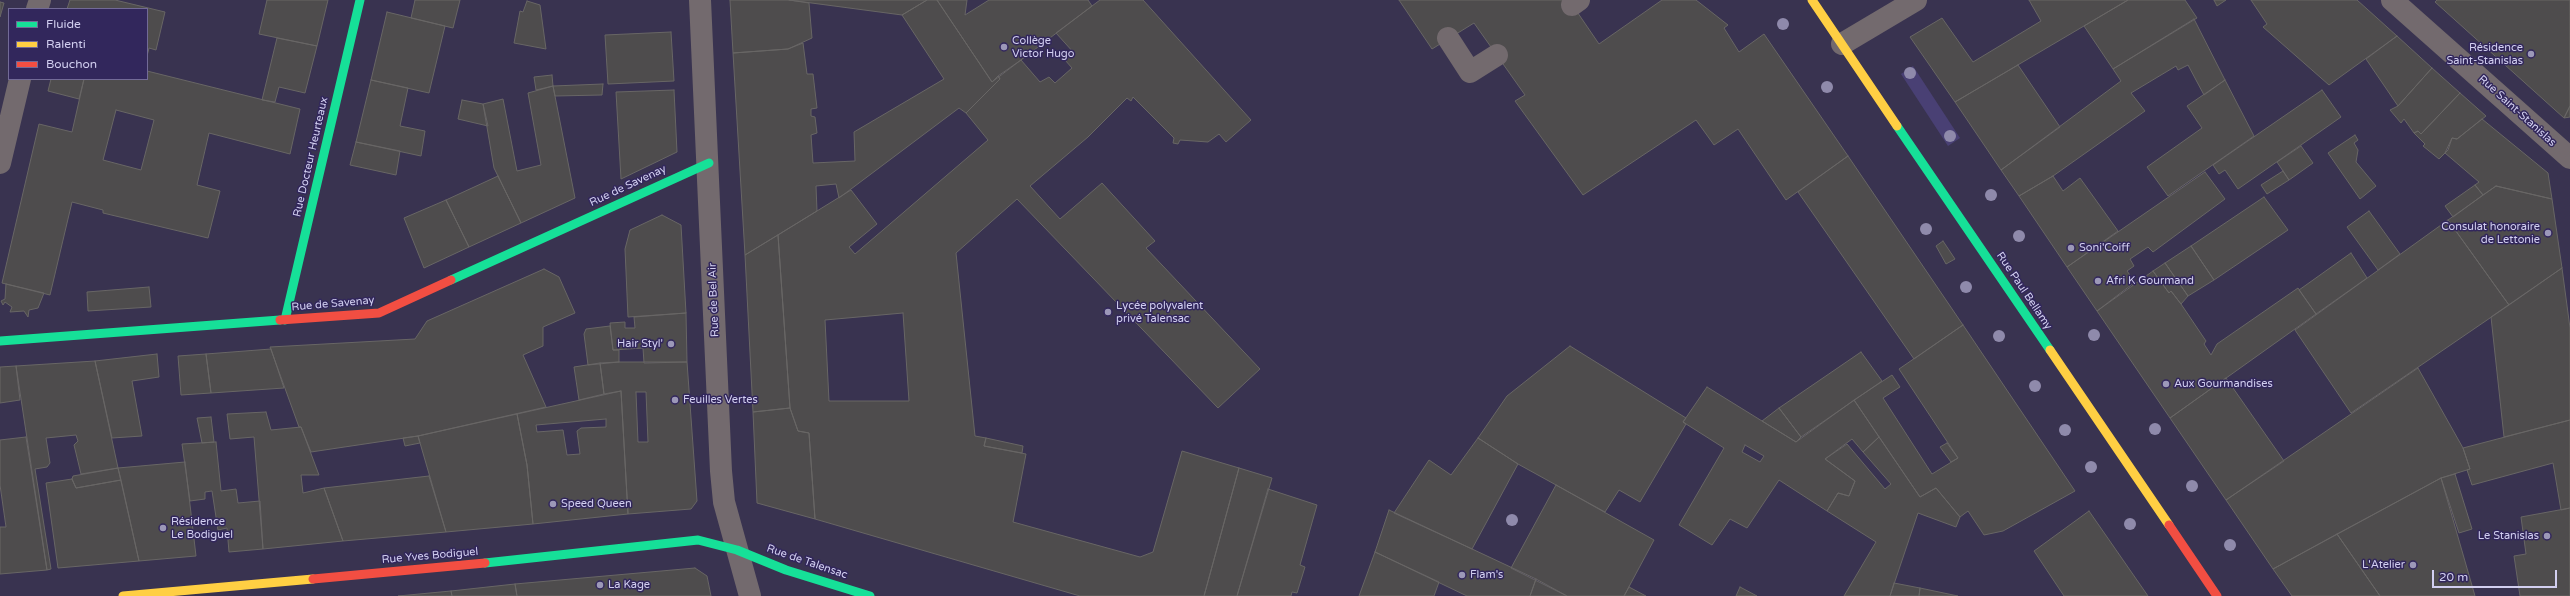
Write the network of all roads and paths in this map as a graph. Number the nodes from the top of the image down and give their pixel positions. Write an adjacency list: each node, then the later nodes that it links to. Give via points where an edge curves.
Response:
1 (360, 0): 13 (street, Rue Docteur Heurteaux)
2 (700, 0): 12 (street, Rue de Bel Air)
3 (1812, 0): 7 (street, Rue Paul Bellamy)
4 (1916, 0): 7 (street)
5 (2392, 0): 10 (street, Rue Saint-Stanislas)
6 (1448, 38): 8 (street, via 1470,72)
7 (1842, 44): 19 (street, Rue Paul Bellamy)
8 (1497, 55)
9 (20, 80): 11 (street)
10 (2570, 158)
11 (0, 163)
12 (709, 163): 13 (street, Rue de Savenay, via 379,313); 15 (street, Rue de Bel Air, via 721,471 724,502)
13 (285, 320): 14 (street, Rue de Savenay)
14 (0, 341)
15 (737, 550): 16 (street, Rue Yves Bodiguel, via 698,540 534,559); 17 (street, Rue de Bel Air); 18 (street, Rue de Talensac, via 786,570)
16 (123, 596)
17 (750, 596)
18 (870, 596)
19 (2216, 596)

